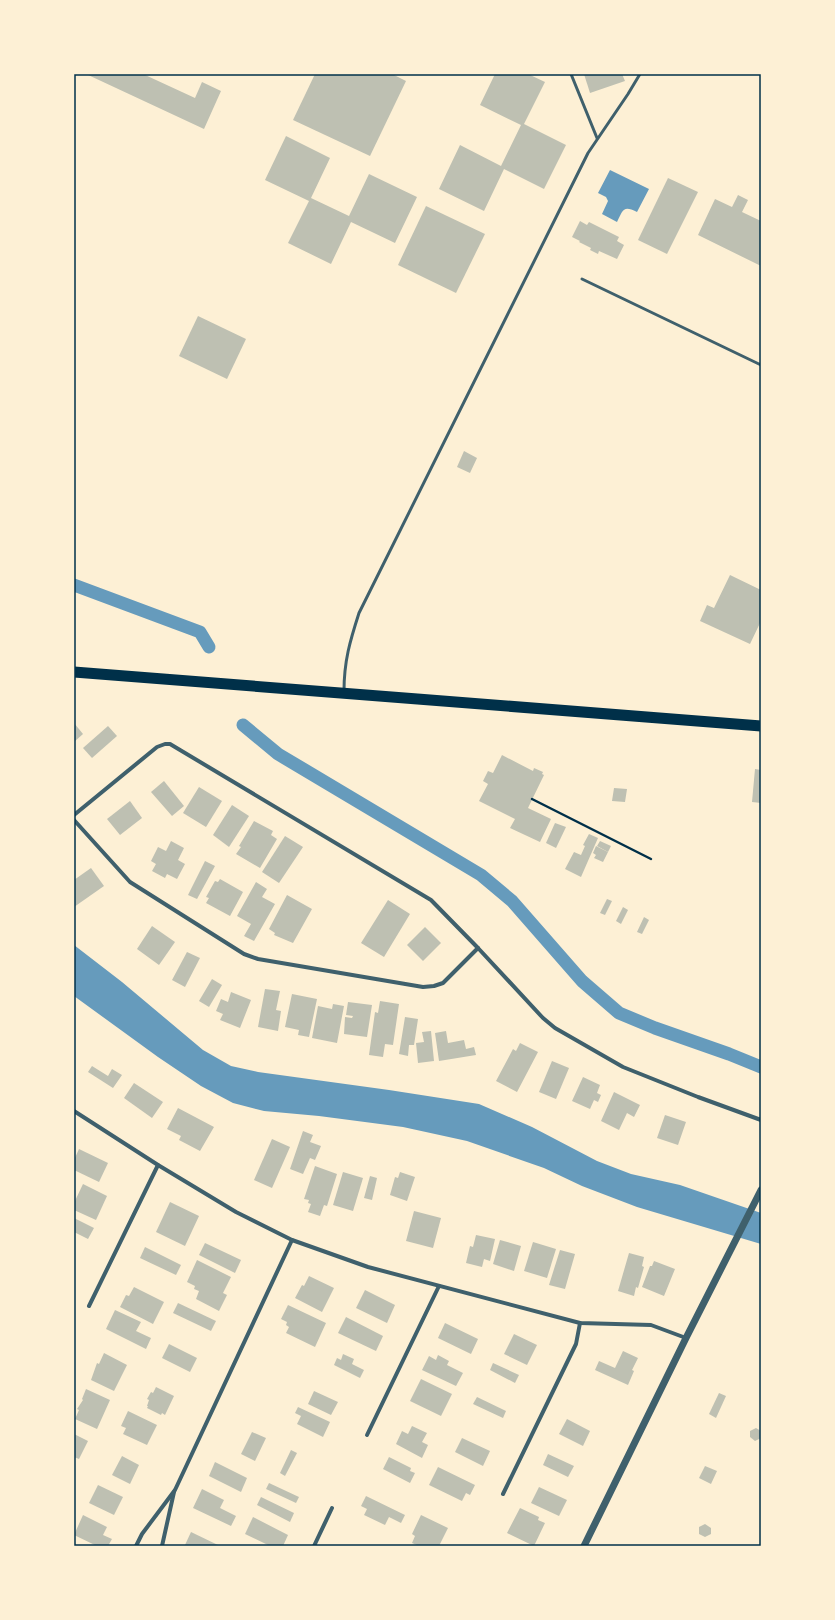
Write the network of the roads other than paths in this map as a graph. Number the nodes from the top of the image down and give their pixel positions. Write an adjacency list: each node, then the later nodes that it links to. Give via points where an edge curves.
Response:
1 (572, 74): 3 (lane)
2 (640, 74): 3 (lane)
3 (597, 138): 7 (lane, via 359,612 348,646)
4 (582, 280): 5 (lane)
5 (761, 365)
6 (74, 672): 7 (highway)
7 (344, 693): 8 (highway)
8 (761, 726)
9 (74, 815): 11 (street, via 157,747 170,744 414,889 430,900)
10 (74, 820): 11 (street, via 130,882 244,954 258,960 423,987 443,983)
11 (478, 948): 13 (street, via 555,1028 623,1067)
12 (74, 1112): 14 (street)
13 (761, 1120)
14 (158, 1166): 16 (street, via 236,1212); 18 (street)
15 (761, 1190): 20 (street)
16 (292, 1240): 17 (street, via 368,1267); 22 (street)
17 (439, 1286): 19 (street); 21 (street)
18 (89, 1306)
19 (580, 1323): 20 (street, via 651,1325); 23 (street, via 576,1344)
20 (686, 1338): 28 (street)
21 (367, 1435)
22 (175, 1490): 25 (street); 26 (street)
23 (503, 1494)
24 (332, 1508): 27 (street)
25 (136, 1546)
26 (162, 1546)
27 (314, 1546)
28 (584, 1546)

